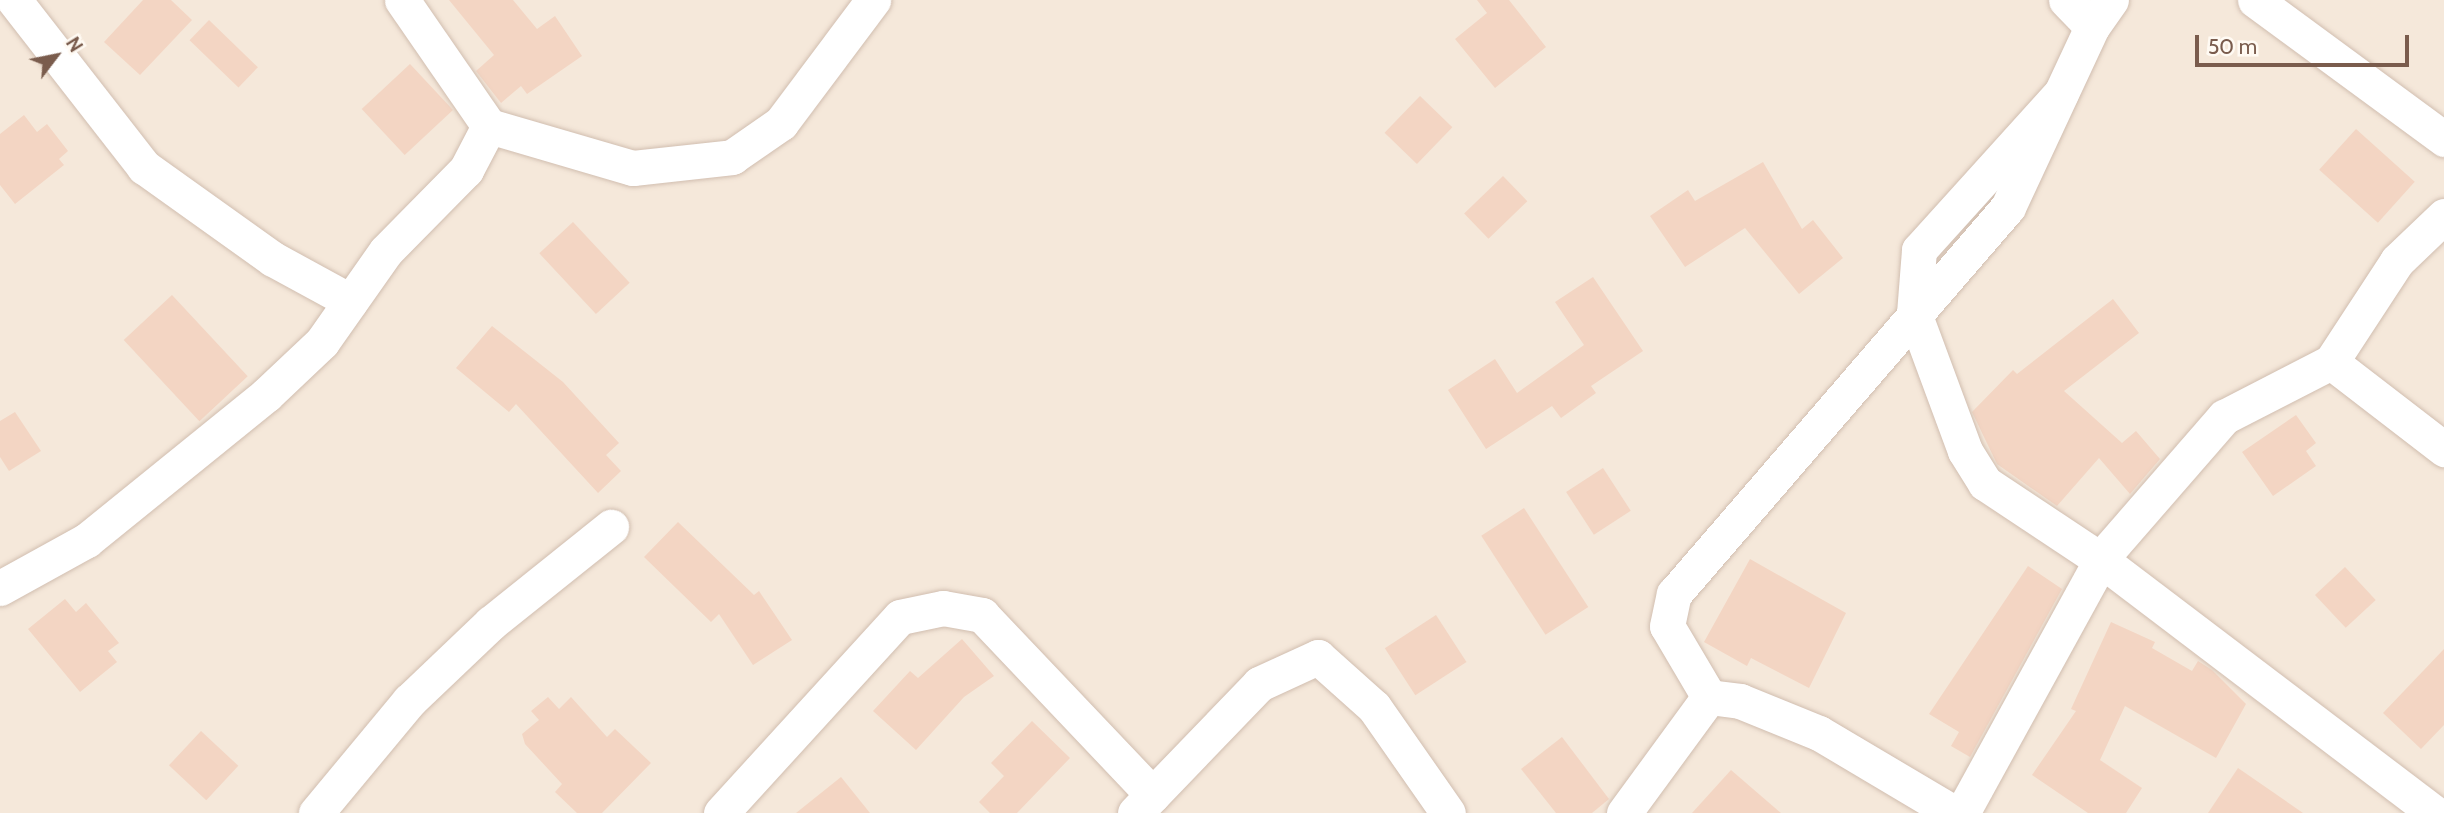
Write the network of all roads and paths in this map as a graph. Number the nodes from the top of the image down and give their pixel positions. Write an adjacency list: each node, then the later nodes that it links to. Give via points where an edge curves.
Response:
1 (14, 0): 10 (street, via 144,167 273,259)
2 (402, 0): 7 (street)
3 (873, 0): 7 (street, via 780,123 732,157 633,168)
4 (2066, 0): 6 (street)
5 (2255, 0): 8 (street)
6 (2102, 14): 11 (street, via 2008,206)
7 (489, 126): 10 (street, via 466,170 386,251)
8 (2444, 139)
9 (2444, 216): 12 (street, via 2397,261)
10 (350, 301): 16 (street, via 313,351 163,481 86,540)
11 (1914, 313): 15 (street, via 1965,451 1985,483); 17 (street, via 1674,594 1667,626)
12 (2331, 362): 13 (street); 15 (street, via 2224,417)
13 (2444, 449)
14 (611, 527): 19 (street, via 491,623 409,701)
15 (2101, 560): 24 (street); 25 (street)
16 (0, 588)
17 (1709, 697): 22 (street); 23 (street, via 1741,701 1819,733)
18 (1144, 804): 20 (street, via 982,615 943,608 900,617); 21 (street, via 1259,684 1318,657 1374,707)
19 (316, 813)
20 (721, 813)
21 (1448, 813)
22 (1624, 813)
23 (1954, 813)
24 (1962, 813)
25 (2434, 813)

